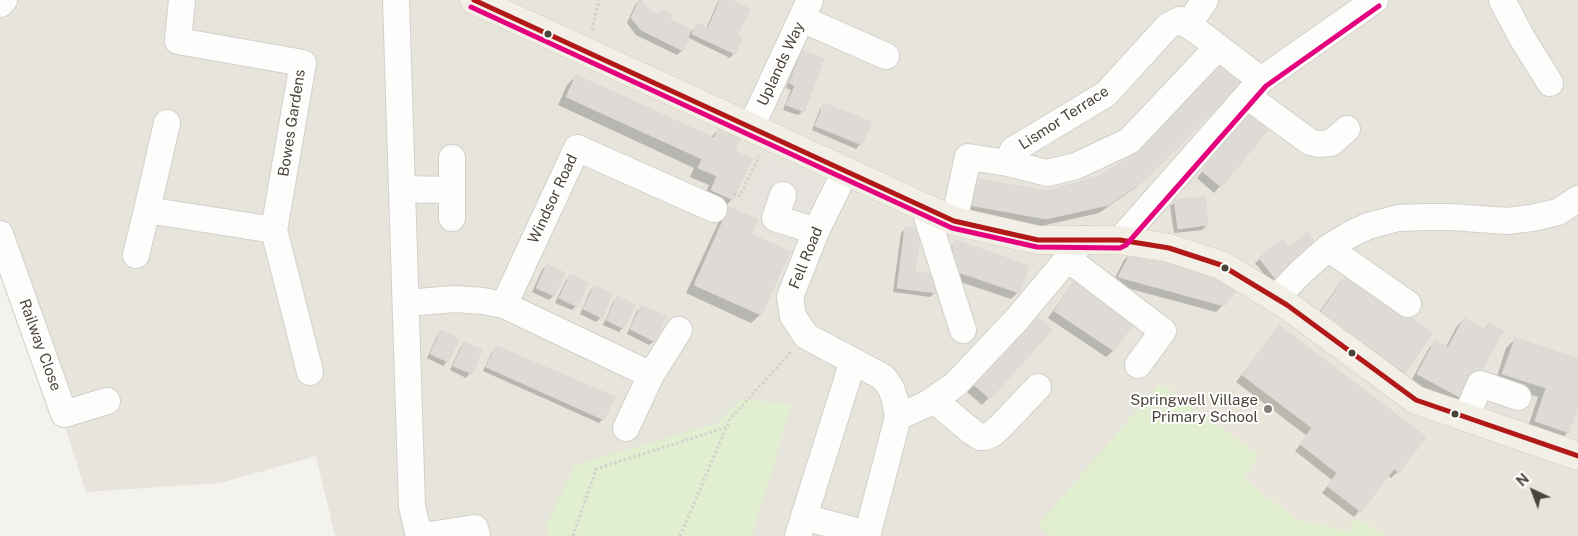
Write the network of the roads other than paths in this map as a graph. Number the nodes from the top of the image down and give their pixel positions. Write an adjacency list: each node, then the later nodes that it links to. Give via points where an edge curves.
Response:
1 (4, 0): 7 (street)
2 (182, 0): 28 (street, Bowes Gardens, via 178,41 303,63)
3 (396, 0): 19 (street)
4 (474, 0): 15 (main road)
5 (1375, 0): 12 (street)
6 (1502, 0): 11 (street)
7 (0, 4)
8 (806, 10): 10 (street); 15 (street, Uplands Way)
9 (1218, 47): 12 (street, Lismor Terrace); 17 (street, via 1129,141 1076,166 1047,173); 17 (street, Lismor Terrace, via 1180,20 1168,26 1106,94 1013,150)
10 (886, 56)
11 (1550, 83)
12 (1254, 88): 14 (street, Lismor Terrace, via 1310,142 1331,143); 31 (street)
13 (167, 123): 25 (street)
14 (1347, 129)
15 (760, 131): 18 (main road)
16 (452, 158): 20 (street)
17 (1008, 162): 27 (street, via 968,157)
18 (846, 170): 23 (main road); 29 (street, Fell Road)
19 (402, 189): 20 (street); 36 (street)
20 (452, 190): 26 (street)
21 (784, 195): 29 (street, via 775,218)
22 (1578, 199): 32 (street, via 1558,212 1507,221 1398,218 1349,234)
23 (924, 207): 27 (main road); 40 (street)
24 (714, 209): 38 (street, Windsor Road, via 577,148)
25 (147, 210): 28 (street); 34 (street)
26 (452, 218)
27 (954, 221): 33 (main road)
28 (274, 230): 43 (street, Bowes Gardens)
29 (816, 231): 41 (street, Fell Road, via 790,297 793,316 806,336)
30 (0, 234): 48 (street, Railway Close, via 64,414)
31 (1120, 240): 33 (main road); 35 (main road, via 1169,248 1220,265)
32 (1328, 248): 35 (street); 37 (street)
33 (1076, 249): 42 (street, via 1163,331); 47 (street, via 956,384)
34 (136, 255)
35 (1276, 298): 50 (main road, via 1416,400)
36 (406, 303): 38 (street, via 455,299); 55 (street, via 412,506)
37 (1408, 304)
38 (504, 305): 44 (street)
39 (678, 330): 44 (street)
40 (964, 330)
41 (852, 361): 49 (street, Fell Road, via 883,377 891,388); 53 (street)
42 (1138, 365)
43 (310, 372)
44 (651, 375): 51 (street)
45 (1038, 387): 47 (street, via 1001,426 985,437 971,431)
46 (1518, 397): 50 (street, via 1480,384)
47 (934, 400): 49 (street)
48 (107, 401)
49 (898, 417): 54 (street)
50 (1466, 417): 52 (main road)
51 (626, 428)
52 (1578, 456)
53 (801, 526): 54 (street)
54 (867, 535)
55 (419, 536)
56 (424, 536): 57 (street, via 475,528)
57 (477, 536)

